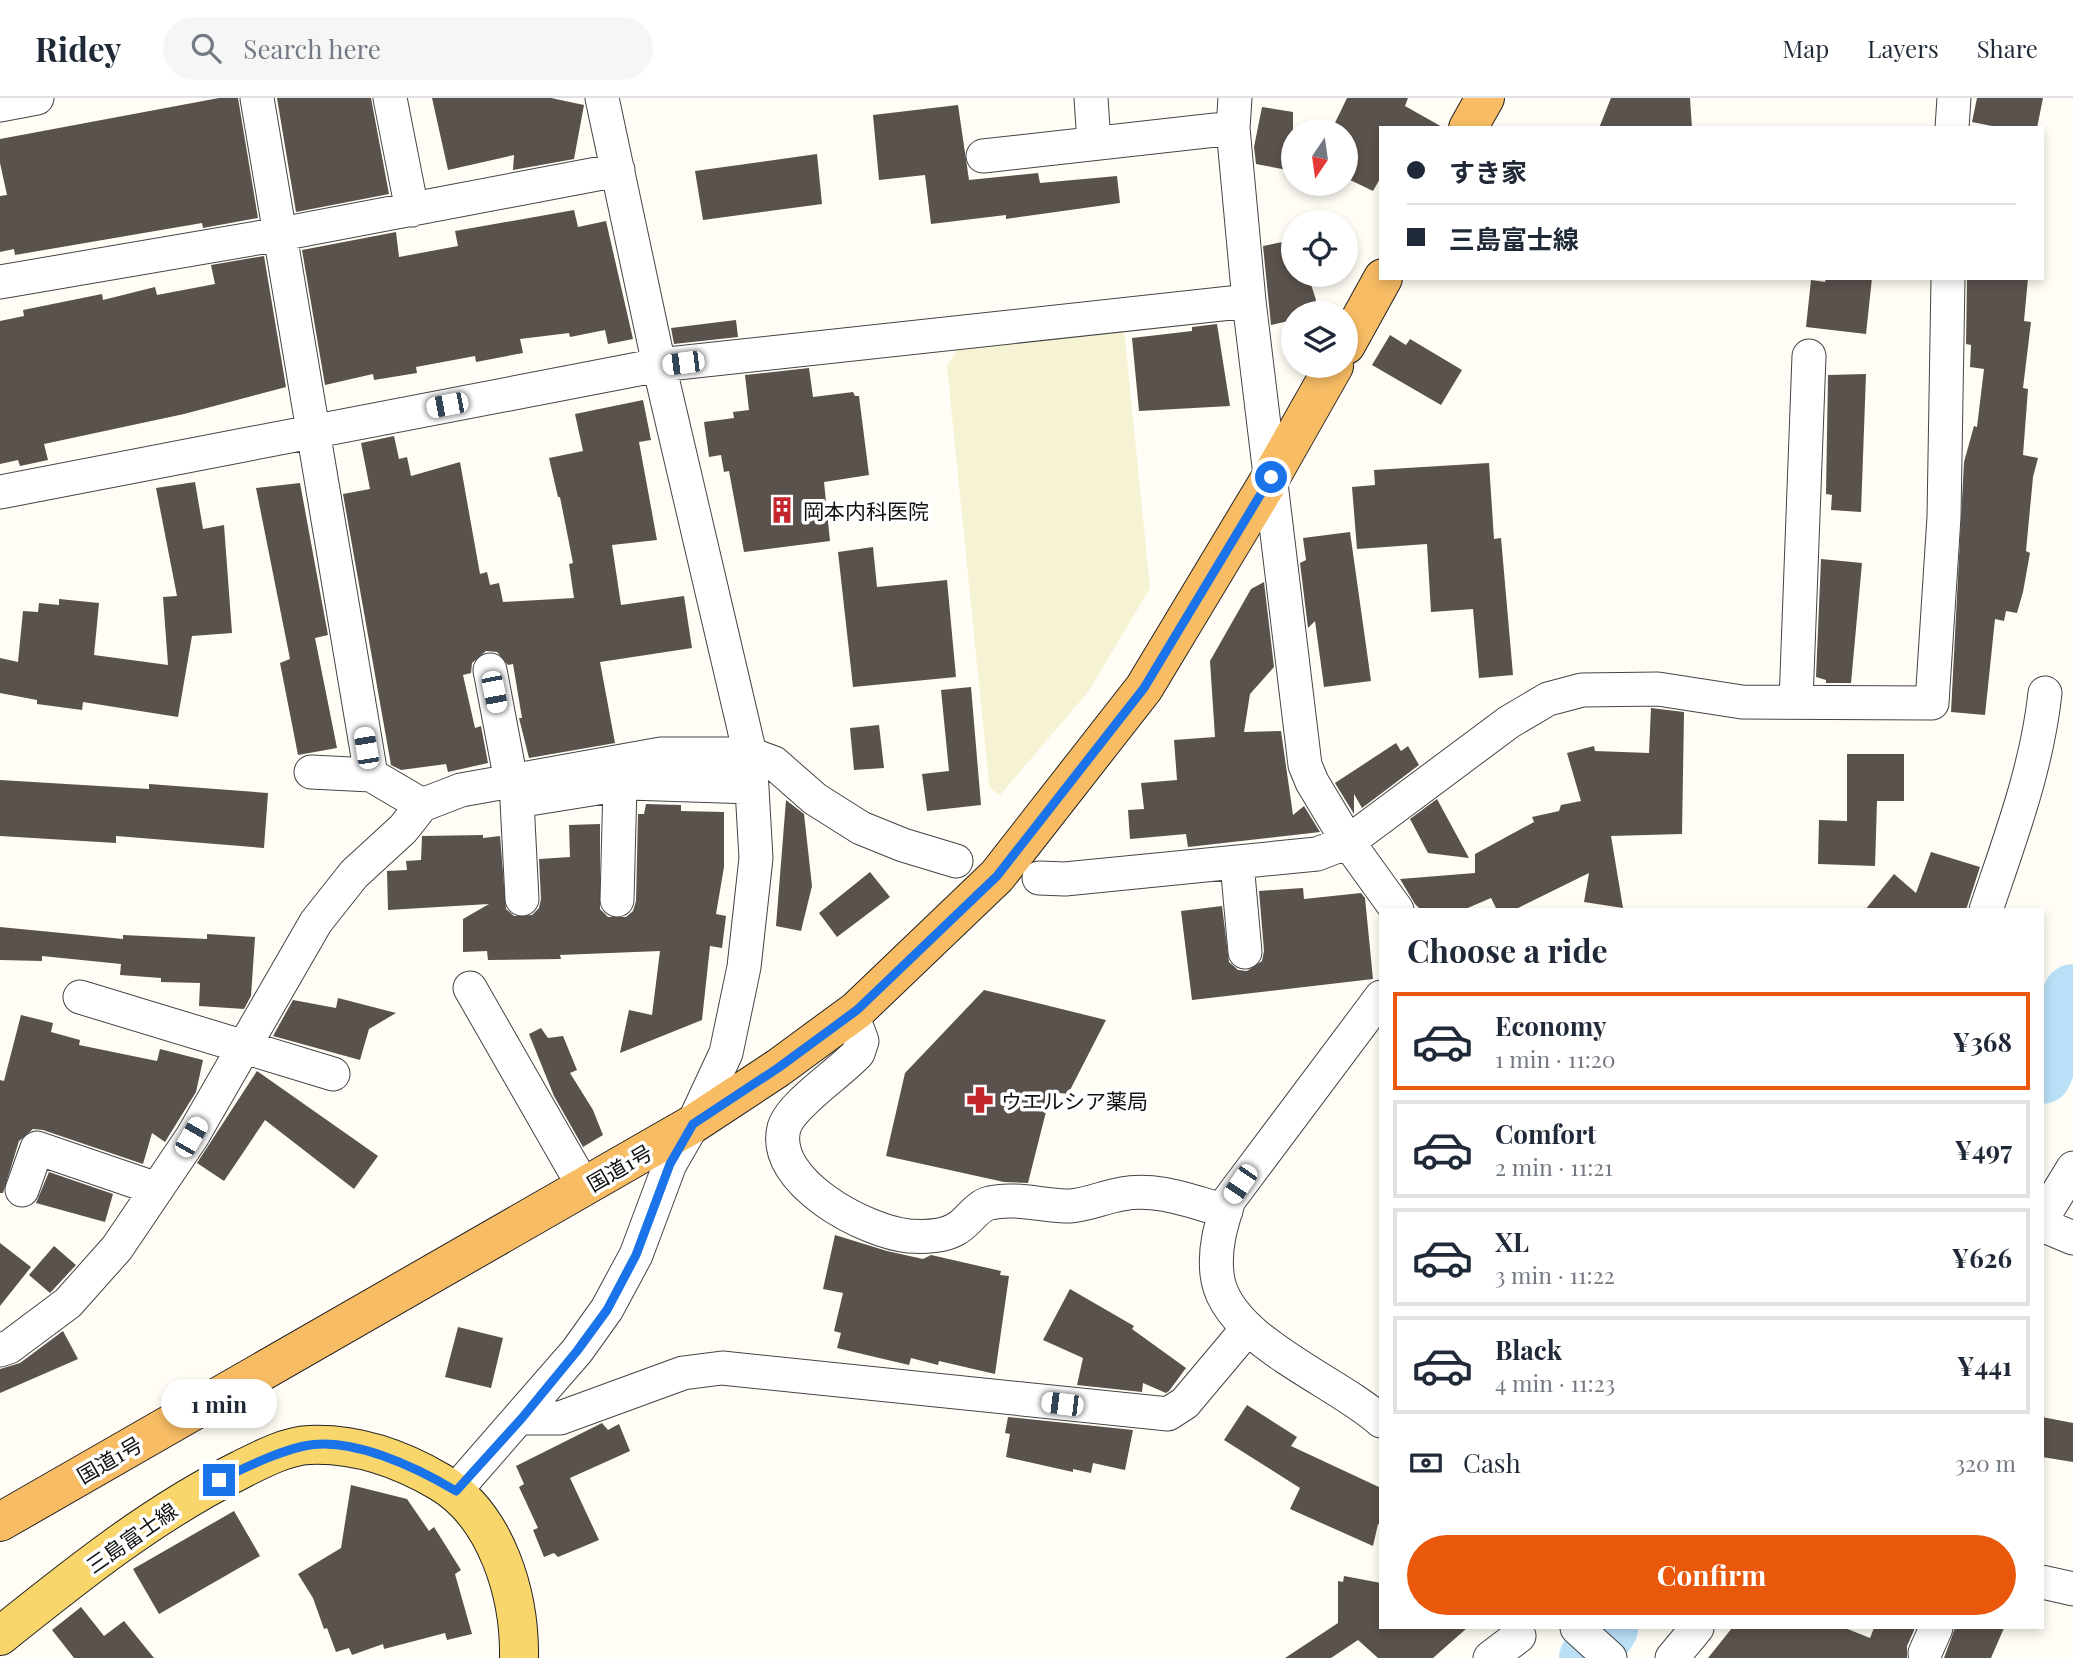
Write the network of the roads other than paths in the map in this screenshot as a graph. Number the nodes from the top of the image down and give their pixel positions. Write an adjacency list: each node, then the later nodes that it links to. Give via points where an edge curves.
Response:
1 (37, 98): 8 (street)
2 (257, 98): 16 (street)
3 (390, 98): 15 (street)
4 (602, 98): 14 (street)
5 (1091, 98): 12 (street)
6 (1485, 98): 10 (highway)
7 (1954, 98): 11 (street)
8 (1, 103)
9 (1234, 113): 12 (street); 20 (street)
10 (1469, 126)
11 (1952, 126)
12 (1094, 143): 13 (street)
13 (982, 156)
14 (618, 170): 15 (street); 23 (street)
15 (412, 210): 16 (street)
16 (281, 234): 19 (street); 25 (street)
17 (1382, 280): 21 (highway)
18 (1948, 280): 30 (street, via 1944,517 1932,703)
19 (0, 282)
20 (1249, 301): 23 (street); 26 (street)
21 (1358, 323)
22 (1809, 356): 30 (street)
23 (659, 365): 25 (street); 31 (street)
24 (1327, 378): 26 (highway, 国道1号)
25 (315, 430): 27 (street); 33 (street)
26 (1271, 477): 38 (street, via 1306,765); 50 (highway, 国道1号, via 1144,688 1052,808 997,876)
27 (0, 492)
28 (490, 670): 34 (street)
29 (2045, 693): 45 (street, via 2041,733 2024,796)
30 (1796, 702): 38 (street, via 1742,702 1658,689 1616,688 1548,699 1509,722)
31 (750, 754): 34 (street, via 661,754); 36 (street); 39 (street, via 774,763 815,799 861,828)
32 (311, 772): 33 (street)
33 (370, 775): 37 (street)
34 (511, 781): 37 (street, via 461,789)
35 (620, 785): 36 (street); 42 (street, via 517,802); 43 (street)
36 (752, 787): 53 (street, via 756,858 744,967 726,1053)
37 (422, 805): 51 (street, via 354,874 316,922)
38 (1348, 842): 40 (street, via 1317,854); 44 (street)
39 (956, 861)
40 (1237, 863): 41 (street); 46 (street)
41 (1039, 878)
42 (522, 899)
43 (617, 900)
44 (1397, 908)
45 (1987, 908)
46 (1245, 952)
47 (470, 988): 55 (street)
48 (80, 997): 51 (street)
49 (1379, 1000): 58 (street, via 1252,1167)
50 (852, 1014): 53 (highway, 国道1号); 58 (street, via 862,1041 858,1053 792,1113 782,1145 790,1166 811,1190 851,1218 886,1232 934,1236 956,1229 992,1203 1068,1206 1150,1191)
51 (241, 1047): 52 (street); 56 (street)
52 (333, 1074)
53 (693, 1124): 55 (highway, 国道1号); 64 (street, via 670,1164 636,1255 607,1310)
54 (2073, 1168): 59 (street)
55 (584, 1187): 67 (highway, 国道1号)
56 (157, 1189): 57 (street, via 37,1147); 63 (street, via 117,1248 68,1303)
57 (22, 1190)
58 (1226, 1211): 62 (street, via 1219,1228 1217,1277 1228,1307)
59 (2044, 1219)
60 (2044, 1223): 61 (street)
61 (2073, 1238)
62 (1248, 1328): 64 (street, via 1185,1403 1168,1414 722,1368 683,1373 561,1418); 65 (street)
63 (0, 1350)
64 (522, 1418): 66 (street)
65 (1379, 1419)
66 (456, 1491): 72 (main road, 三島富士線, via 413,1465 355,1448 307,1445 267,1457 196,1492 93,1561); 74 (main road, 三島富士線, via 484,1527 503,1564 516,1602)
67 (0, 1521)
68 (2044, 1582): 69 (street)
69 (2073, 1589)
70 (1578, 1629): 76 (street)
71 (1696, 1629): 77 (street)
72 (0, 1636)
73 (1518, 1641): 75 (street)
74 (519, 1658)
75 (1490, 1658)
76 (1610, 1658)
77 (1672, 1658)

